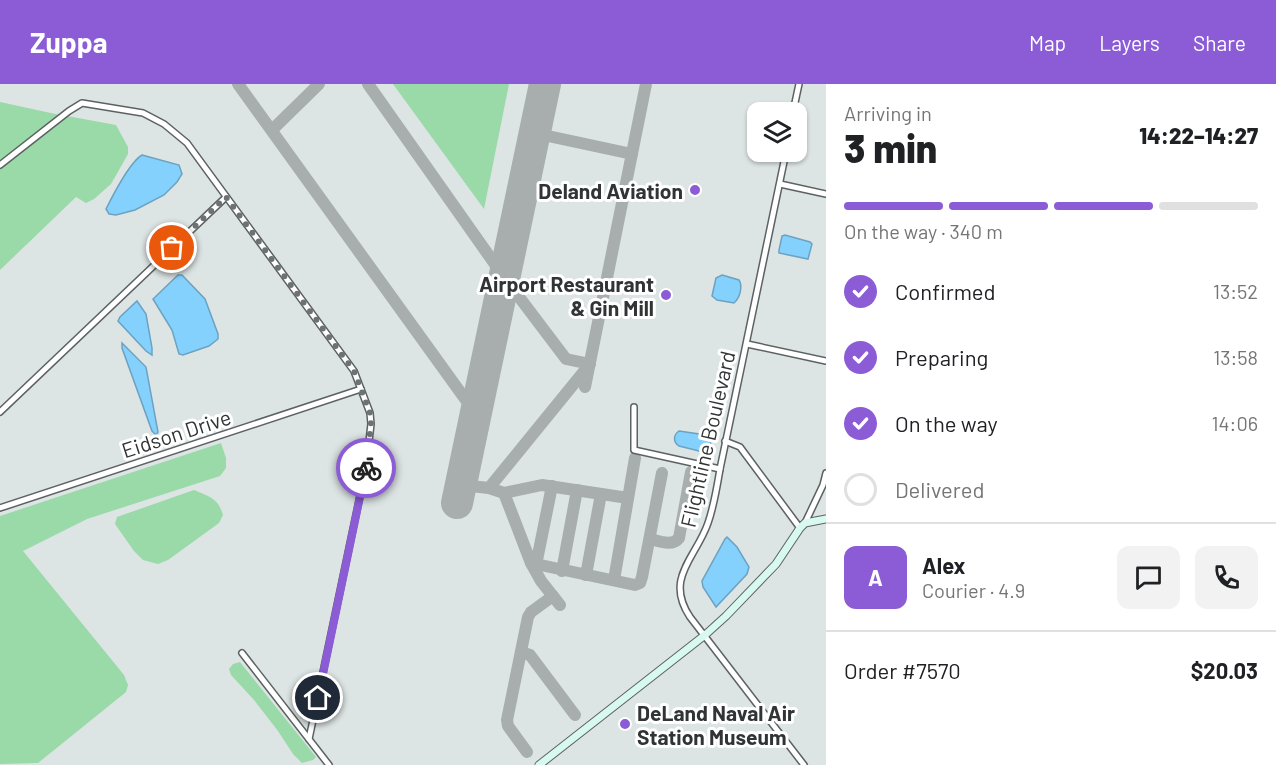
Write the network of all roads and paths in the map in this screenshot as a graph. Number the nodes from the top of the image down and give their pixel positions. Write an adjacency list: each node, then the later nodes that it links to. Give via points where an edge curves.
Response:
1 (799, 84): 2 (street)
2 (795, 102)
3 (784, 162): 5 (street, Flightline Boulevard)
4 (0, 165): 7 (street, via 82,103 143,113 164,124 187,143)
5 (780, 184): 6 (street); 8 (street, Flightline Boulevard)
6 (826, 194)
7 (226, 197): 10 (street, via 354,371); 12 (street)
8 (747, 344): 9 (street); 13 (street, Flightline Boulevard)
9 (826, 361)
10 (361, 389): 16 (street, Eidson Drive); 21 (street, via 370,413 371,434)
11 (634, 407): 14 (street, via 634,450)
12 (0, 412)
13 (725, 441): 14 (street, Flightline Boulevard); 18 (street, via 740,447)
14 (720, 469): 19 (street, Flightline Boulevard, via 708,523 685,566 680,588 685,610)
15 (826, 473): 18 (street, via 824,485)
16 (0, 508)
17 (826, 519): 18 (street)
18 (803, 525): 19 (street, via 776,564)
19 (705, 635): 23 (street); 24 (street, Flightline Boulevard)
20 (242, 653): 21 (street)
21 (309, 739): 22 (street)
22 (329, 765)
23 (539, 765)
24 (804, 765)

